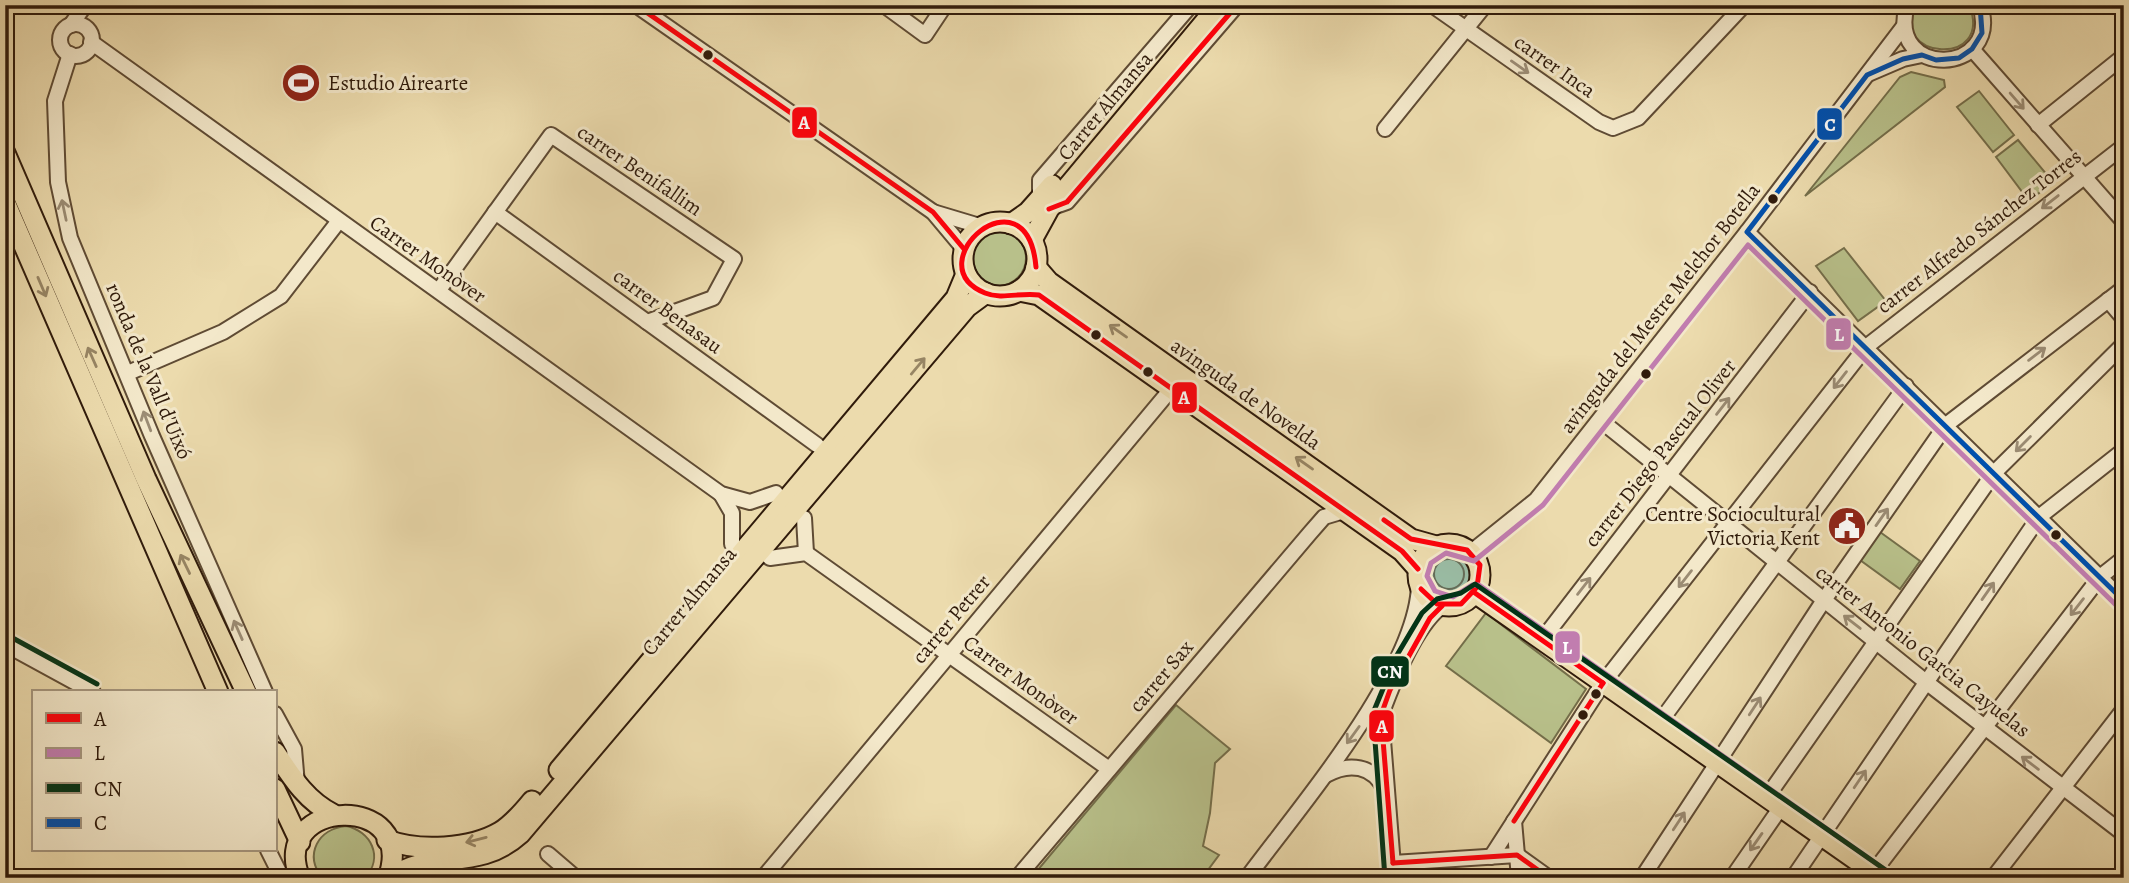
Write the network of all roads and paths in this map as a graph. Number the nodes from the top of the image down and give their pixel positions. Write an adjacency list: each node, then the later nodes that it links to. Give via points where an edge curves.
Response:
1 (86, 5): 11 (street); 14 (street)
2 (636, 5): 29 (street)
3 (884, 5): 4 (street, via 925,35)
4 (945, 5)
5 (1432, 5): 13 (street, carrer Inca)
6 (1485, 5): 13 (street)
7 (1744, 5): 13 (street, carrer Inca, one-way to 7, via 1613,128 1638,118)
8 (1907, 5): 12 (street)
9 (1980, 5): 16 (street, via 1982,33)
10 (1208, 7): 27 (main road); 27 (street, via 1067,202)
11 (71, 24): 14 (street); 17 (street, via 60,40)
12 (1904, 26): 18 (street); 20 (street, avinguda del Mestre Melchor Botella)
13 (1464, 27): 22 (street)
14 (86, 28): 15 (street)
15 (89, 47): 17 (street); 30 (street, Carrer Monòver)
16 (1972, 49): 18 (street, via 1944,61); 21 (street, one-way to 21)
17 (70, 54): 49 (street, ronda de la Vall d'Uixó, one-way to 17, via 70,238 58,182 55,101)
18 (1922, 55): 20 (street, avinguda del Mestre Melchor Botella)
19 (2124, 56): 21 (street)
20 (1867, 75): 34 (street, avinguda del Mestre Melchor Botella)
21 (2038, 125): 25 (street)
22 (1385, 129)
23 (2124, 146): 25 (street, carrer Alfredo Sánchez Torres)
24 (5, 153): 85 (main road, one-way to 24, via 146,479)
25 (2084, 175): 31 (street); 48 (street, carrer Alfredo Sánchez Torres, one-way to 48)
26 (5, 202): 84 (main road, one-way to 84)
27 (1044, 204): 32 (main road); 35 (main road)
28 (495, 212): 40 (street, carrer Benifallim); 46 (street, carrer Benasau); 46 (street, carrer Benifallim, via 551,135 734,259 713,298)
29 (933, 212): 33 (street); 36 (street)
30 (338, 222): 40 (street, Carrer Monòver); 49 (street, via 281,296 223,332)
31 (2124, 222)
32 (1011, 224): 33 (main road, via 996,222); 35 (main road)
33 (982, 227): 36 (main road)
34 (1747, 232): 42 (street); 52 (street, avinguda del Mestre Melchor Botella)
35 (1032, 240): 37 (main road)
36 (964, 249): 38 (main road)
37 (1037, 267): 41 (main road); 65 (main road, avinguda de Novelda, one-way to 37, via 1411,539 1049,282)
38 (966, 274): 43 (main road); 103 (main road, Carrer Almansa, via 956,298)
39 (2124, 288): 44 (street)
40 (439, 290): 59 (street, Carrer Monòver)
41 (1019, 291): 43 (main road, via 1001,296); 51 (main road, avinguda de Novelda, via 1039,295)
42 (1810, 292): 48 (street); 57 (street, carrer Diego Pascual Oliver, one-way to 42)
43 (986, 293): 116 (main road, Carrer Almansa, one-way to 43, via 412,865 458,862 496,852 520,834 967,307)
44 (2108, 300): 45 (street); 53 (street, one-way to 44)
45 (2124, 319)
46 (647, 322): 54 (street, carrer Benasau)
47 (2124, 344): 56 (street, one-way to 56)
48 (1866, 347): 50 (street); 63 (street, carrer Alfredo Sánchez Torres, one-way to 63)
49 (128, 373): 86 (street, ronda de la Vall d'Uixó, one-way to 49)
50 (1906, 386): 53 (street); 70 (street)
51 (1172, 388): 60 (main road, avinguda de Novelda); 80 (street, carrer Petrer)
52 (1600, 419): 57 (street, carrer Antonio Garcia Cayuelas); 67 (street, avinguda del Mestre Melchor Botella, via 1536,500)
53 (1946, 425): 56 (street); 74 (street, one-way to 53)
54 (817, 445)
55 (2124, 450): 61 (street)
56 (1994, 473): 61 (street); 78 (street)
57 (1670, 475): 63 (street, carrer Antonio Garcia Cayuelas); 77 (street, carrer Diego Pascual Oliver, one-way to 57)
58 (776, 493): 59 (street, Carrer Monòver, via 750,502)
59 (721, 494): 64 (street, via 732,513)
60 (1343, 511): 71 (main road, avinguda de Novelda, via 1402,551); 93 (street, carrer Sax, via 1324,517)
61 (2039, 517): 72 (street); 81 (street, one-way to 61)
62 (804, 518): 66 (street)
63 (1729, 522): 70 (street, carrer Antonio Garcia Cayuelas); 82 (street, carrer Alfredo Sánchez Torres, one-way to 82)
64 (732, 544)
65 (1436, 547): 67 (main road, via 1454,544); 71 (main road, via 1426,553)
66 (806, 553): 68 (street); 80 (street, Carrer Monòver)
67 (1470, 553): 73 (main road, via 1480,575)
68 (770, 558)
69 (2124, 558): 72 (street)
70 (1777, 562): 74 (street, carrer Antonio Garcia Cayuelas); 89 (street)
71 (1418, 577): 76 (main road, via 1428,598); 94 (street, one-way to 94, via 1417,609 1402,647 1366,715)
72 (2100, 578): 75 (street); 90 (street, one-way to 90)
73 (1475, 593): 76 (main road, via 1461,604); 77 (main road)
74 (1825, 600): 78 (street, carrer Antonio Garcia Cayuelas, one-way to 74); 92 (street, one-way to 74)
75 (2124, 601)
76 (1442, 606): 98 (street, via 1430,618 1381,715)
77 (1542, 640): 82 (main road)
78 (1877, 641): 81 (street, carrer Antonio Garcia Cayuelas); 99 (street)
79 (5, 644): 83 (street)
80 (949, 654): 93 (street, Carrer Monòver); 118 (street, carrer Petrer)
81 (1926, 682): 90 (street, carrer Antonio Garcia Cayuelas); 105 (street, one-way to 81)
82 (1603, 683): 89 (main road); 102 (street, carrer Alfredo Sánchez Torres)
83 (89, 690)
84 (217, 690)
85 (245, 690)
86 (264, 690)
87 (2124, 709): 96 (street)
88 (276, 716): 95 (street, via 294,749)
89 (1660, 722): 92 (main road)
90 (1983, 728): 96 (street, carrer Antonio Garcia Cayuelas, one-way to 90); 113 (street)
91 (276, 753): 95 (main road)
92 (1717, 763): 99 (main road); 123 (street, one-way to 92)
93 (1109, 769): 119 (street, carrer Sax)
94 (1322, 777): 98 (street, via 1341,767 1364,769); 120 (street)
95 (298, 786): 101 (main road)
96 (2062, 787): 104 (street, carrer Antonio Garcia Cayuelas); 126 (street)
97 (276, 791): 107 (main road)
98 (1387, 795): 112 (street)
99 (1774, 802): 105 (main road); 124 (street, one-way to 124)
100 (514, 803): 103 (main road)
101 (333, 814): 106 (main road, via 370,821); 107 (main road, via 308,829)
102 (1514, 821): 110 (street); 111 (street, carrer Alfredo Sánchez Torres)
103 (512, 823): 106 (main road, Carrer Almansa, one-way to 106, via 492,836 463,843 428,847)
104 (2124, 834)
105 (1821, 835): 113 (main road); 125 (street)
106 (387, 840): 116 (main road)
107 (300, 842): 115 (main road)
108 (269, 852): 114 (street)
109 (548, 854): 117 (street)
110 (1517, 855): 111 (street); 121 (street); 122 (street)
111 (1491, 857): 112 (street)
112 (1394, 870)
113 (1875, 876)
114 (282, 878)
115 (300, 878)
116 (390, 878)
117 (576, 878)
118 (763, 878)
119 (1017, 878)
120 (1247, 878)
121 (1519, 878)
122 (1549, 878)
123 (1642, 878)
124 (1732, 878)
125 (1793, 878)
126 (1993, 878)

